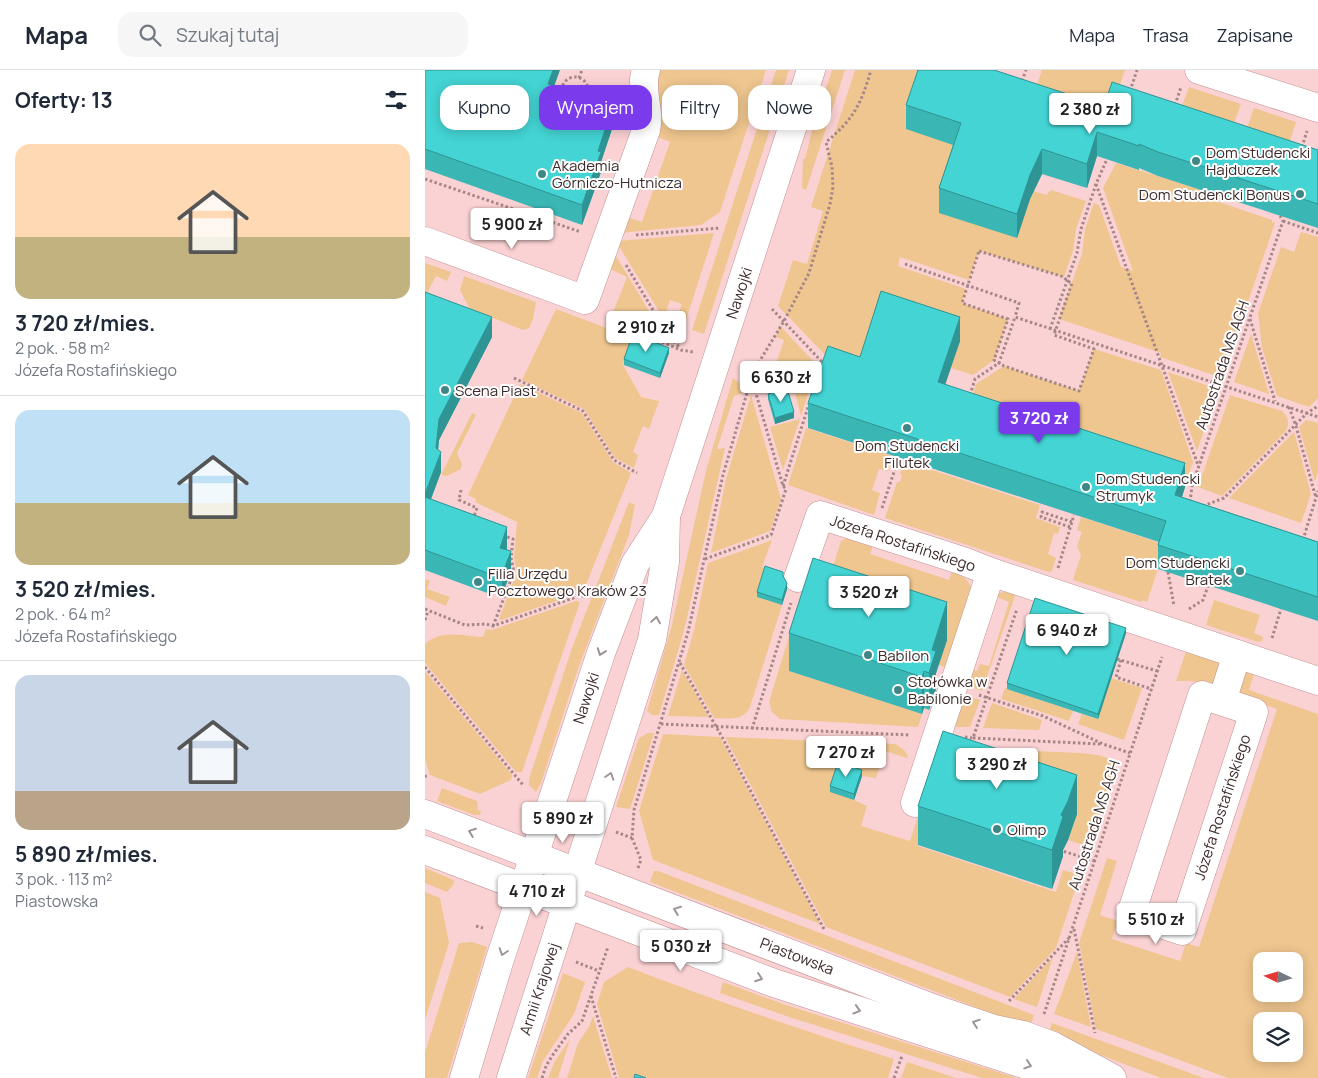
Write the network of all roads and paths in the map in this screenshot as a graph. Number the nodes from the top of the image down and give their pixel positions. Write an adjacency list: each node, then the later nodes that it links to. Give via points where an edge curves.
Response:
1 (582, 70): 8 (path)
2 (646, 70): 12 (street)
3 (811, 70): 69 (street, Nawojki)
4 (871, 70): 33 (path, via 856,110 843,128 826,142 832,167 830,204 809,272)
5 (1026, 70): 9 (path)
6 (1137, 70): 13 (path)
7 (1191, 75): 14 (path); 15 (street)
8 (579, 78): 10 (path, via 570,78); 11 (path)
9 (1021, 84)
10 (563, 85)
11 (586, 85)
12 (643, 85)
13 (1130, 94)
14 (1174, 107)
15 (1313, 119): 17 (path)
16 (645, 130): 25 (street)
17 (1300, 154)
18 (1107, 160): 20 (path)
19 (425, 179): 25 (path, via 596,238)
20 (1096, 184): 28 (path); 40 (path)
21 (1280, 216): 22 (path)
22 (1283, 221): 24 (path); 32 (path, Autostrada MS AGH)
23 (720, 228): 25 (path)
24 (1318, 233)
25 (608, 238): 26 (street, via 585,300); 36 (path, via 668,335)
26 (425, 241)
27 (905, 264): 29 (path)
28 (1067, 281): 29 (path, via 1064,276 979,250); 35 (path, via 1072,283)
29 (968, 284): 31 (path, via 1019,303); 39 (path, via 962,303 1008,320 995,360)
30 (772, 309): 33 (path)
31 (1015, 316): 35 (path); 39 (path)
32 (1249, 319): 47 (path, Autostrada MS AGH); 49 (path)
33 (784, 321): 38 (path); 43 (path)
34 (625, 327): 36 (path)
35 (1053, 329): 39 (path, via 1054,335 1094,348 1079,391); 40 (path)
36 (681, 350): 37 (path)
37 (700, 354)
38 (823, 363): 41 (path); 42 (path)
39 (999, 364): 50 (path, via 975,379)
40 (1162, 364): 47 (path); 57 (path)
41 (833, 366)
42 (821, 370): 43 (path, via 787,376); 46 (path)
43 (753, 372): 45 (path)
44 (514, 378): 58 (path, via 583,411 614,460)
45 (751, 378): 59 (path); 75 (path, via 728,454)
46 (818, 379)
47 (1226, 386): 49 (path); 57 (path, Autostrada MS AGH)
48 (812, 395): 59 (path)
49 (1275, 402): 52 (path)
50 (967, 403)
51 (1318, 406): 53 (path)
52 (1289, 407): 53 (path); 55 (path)
53 (1307, 413): 54 (path); 55 (path)
54 (1318, 417)
55 (1296, 426): 62 (path); 64 (path, via 1224,498)
56 (899, 457): 67 (path)
57 (1199, 466): 63 (path, Autostrada MS AGH)
58 (637, 472)
59 (783, 486): 75 (path, via 786,489 771,535)
60 (461, 490): 71 (path, via 459,500 477,508)
61 (1318, 491): 62 (path)
62 (1316, 498): 74 (path, via 1302,542)
63 (1190, 503): 64 (path); 65 (path, Autostrada MS AGH)
64 (1203, 507): 66 (path)
65 (1189, 508)
66 (1210, 509)
67 (881, 511)
68 (1074, 515): 70 (path)
69 (666, 516): 115 (street, Nawojki, one-way to 115, via 635,564); 118 (street, Nawojki, one-way to 69, via 653,640 665,562)
70 (1072, 522): 72 (path); 72 (path, via 1042,512 1041,517)
71 (471, 523)
72 (1070, 527): 76 (path)
73 (496, 533): 88 (path, via 513,539 511,558 514,572)
74 (1310, 545)
75 (705, 560): 92 (path)
76 (1057, 570)
77 (991, 572): 79 (street, Józefa Rostafińskiego, via 820,515); 90 (street, Józefa Rostafińskiego); 109 (street, Józefa Rostafińskiego)
78 (1168, 572): 83 (path)
79 (798, 578): 102 (path)
80 (1208, 586): 86 (path, via 1203,600)
81 (587, 596): 88 (path)
82 (1019, 603): 98 (path)
83 (1174, 609)
84 (426, 610): 87 (path); 88 (path, via 465,625)
85 (1281, 610): 89 (path)
86 (1183, 614)
87 (425, 620)
88 (493, 626)
89 (1271, 641)
90 (1237, 654): 95 (street, Józefa Rostafińskiego); 99 (street)
91 (1162, 655): 94 (path, Autostrada MS AGH)
92 (680, 662): 100 (path); 101 (path)
93 (425, 667): 108 (path)
94 (1157, 671): 96 (path, Autostrada MS AGH); 96 (path, via 1119,659 1116,677)
95 (1318, 681)
96 (1151, 689): 107 (path, Autostrada MS AGH)
97 (978, 695): 98 (path)
98 (987, 698): 105 (path); 106 (path, via 1043,716)
99 (1221, 701): 99 (street, Józefa Rostafińskiego, via 1202,695 1131,914 1181,931 1254,712)
100 (661, 724): 101 (path); 112 (path, via 634,810)
101 (717, 727): 102 (path); 122 (path)
102 (752, 728): 103 (path)
103 (918, 736)
104 (964, 737): 105 (path)
105 (973, 738): 106 (path)
106 (1103, 744): 107 (path)
107 (1129, 753): 117 (path, Autostrada MS AGH)
108 (523, 785)
109 (915, 803)
110 (425, 814): 115 (street, Piastowska, one-way to 110)
111 (612, 831): 112 (path)
112 (632, 838): 116 (path)
113 (1052, 848): 117 (path)
114 (425, 850): 119 (street, Piastowska)
115 (534, 856): 118 (street, Piastowska); 119 (street, Nawojki)
116 (641, 860)
117 (1095, 861): 121 (path, Autostrada MS AGH)
118 (577, 872): 120 (street, Armii Krajowej); 138 (street, Piastowska, one-way to 118, via 1053,1046 935,1009)
119 (524, 889): 120 (street, Piastowska); 132 (street, one-way to 132)
120 (566, 905): 133 (street, Armii Krajowej); 137 (street, Piastowska, one-way to 137, via 774,983)
121 (1073, 926): 123 (path, Autostrada MS AGH); 130 (path)
122 (825, 931)
123 (1070, 937): 128 (path); 129 (path, Autostrada MS AGH)
124 (611, 940): 126 (path)
125 (568, 960): 126 (path)
126 (599, 971): 127 (path)
127 (591, 995): 134 (path, via 582,1021 554,1052); 135 (path)
128 (1009, 1000)
129 (1044, 1015)
130 (1095, 1034)
131 (902, 1056): 136 (path)
132 (464, 1078)
133 (511, 1078)
134 (542, 1078)
135 (616, 1078)
136 (894, 1078)
137 (1074, 1078)
138 (1112, 1078)

